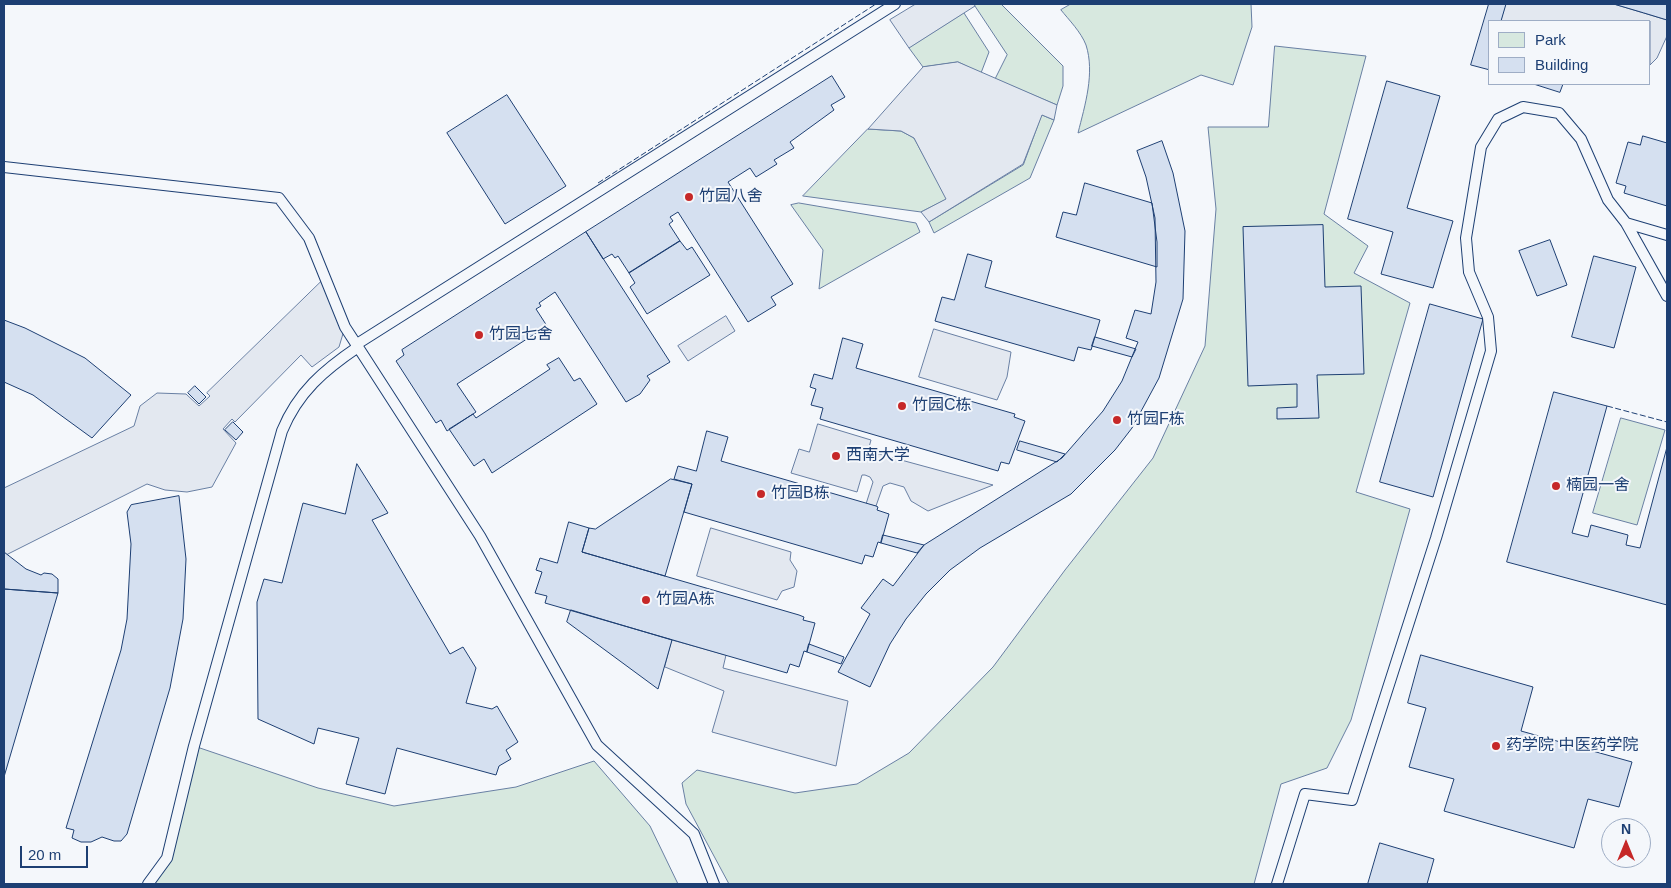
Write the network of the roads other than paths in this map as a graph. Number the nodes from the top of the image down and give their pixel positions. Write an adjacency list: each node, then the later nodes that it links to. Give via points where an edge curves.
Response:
1 (895, 4): 6 (lane)
2 (4, 167): 6 (lane, via 280,198 309,238 345,327)
3 (1626, 223): 4 (lane); 5 (lane); 9 (lane, via 1608,200 1581,140 1559,113 1523,107 1498,119 1481,147 1466,238 1469,272 1488,317 1491,351 1436,538 1352,800 1305,794)
4 (1667, 235)
5 (1667, 296)
6 (357, 346): 7 (lane, via 314,380 289,413 282,431 194,746 167,858); 8 (lane, via 480,536 597,745 694,834)
7 (148, 884)
8 (714, 884)
9 (1277, 884)

